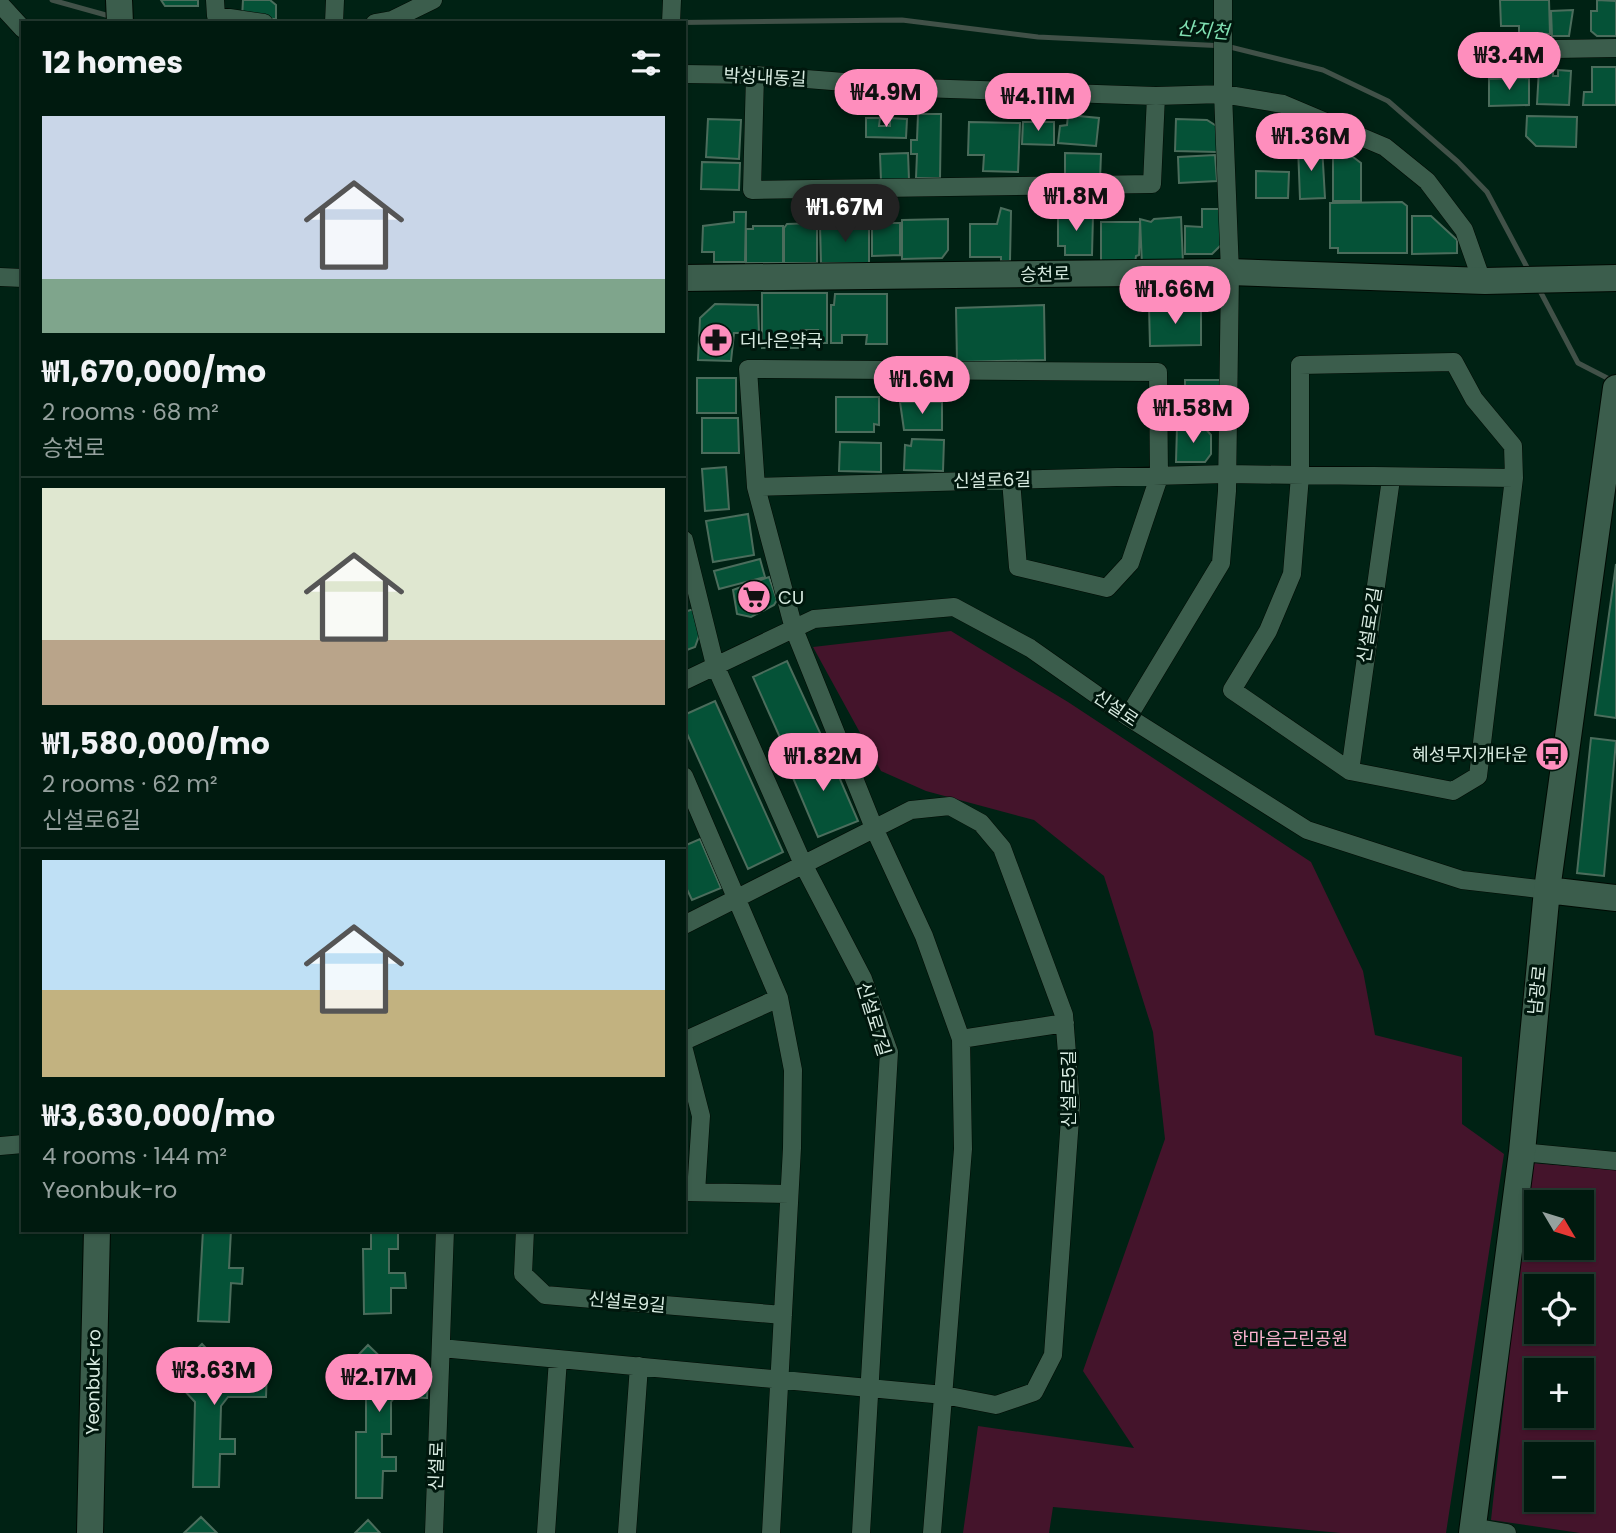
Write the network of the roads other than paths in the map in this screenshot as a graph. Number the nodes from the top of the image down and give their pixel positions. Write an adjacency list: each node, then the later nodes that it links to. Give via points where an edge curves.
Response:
1 (119, 0): 9 (main road)
2 (335, 0): 11 (street)
3 (433, 0): 8 (street)
4 (672, 0): 13 (street)
5 (1223, 0): 19 (street)
6 (0, 4): 14 (street)
7 (216, 8): 10 (street)
8 (408, 18): 12 (street)
9 (120, 21)
10 (258, 21)
11 (334, 21)
12 (386, 21)
13 (671, 21)
14 (21, 27)
15 (1616, 48): 16 (street)
16 (1495, 50)
17 (686, 74): 18 (street, 박성내동길)
18 (755, 75): 20 (street, 박성내동길, via 920,88); 20 (street, via 752,190 1152,184)
19 (1223, 93): 20 (street, 박성내동길); 21 (street); 26 (street, 박성내동길, via 1283,104 1385,147 1426,181 1464,230)
20 (1156, 96)
21 (1230, 272): 24 (main road, 승천로); 26 (main road, 승천로); 28 (street)
22 (0, 277): 23 (street)
23 (21, 278)
24 (686, 278)
25 (1616, 278): 26 (main road, 승천로)
26 (1484, 281)
27 (1616, 388): 44 (main road, 남광로)
28 (1227, 474): 29 (street, 신설로6길); 30 (street); 39 (street, via 1221,563)
29 (1159, 477): 33 (street, 신설로6길); 33 (street, via 1130,563 1107,588 1018,567); 34 (street, via 1158,372 748,369)
30 (1300, 477): 31 (street, via 1300,365 1454,362 1474,399 1513,446); 32 (street); 40 (street, via 1292,574 1268,631 1232,690)
31 (1514, 478): 32 (street); 40 (street, via 1479,776 1453,791)
32 (1391, 479): 40 (street, 신설로2길)
33 (1012, 480): 34 (street, 신설로6길)
34 (756, 487): 36 (street)
35 (686, 548): 37 (street, 신설로7길)
36 (794, 629): 37 (street, 신설로); 39 (street, 신설로, via 814,619 954,607 1030,648); 42 (street)
37 (715, 665): 38 (street, 신설로); 43 (street, 신설로7길)
38 (686, 680)
39 (1128, 717): 44 (street, 신설로, via 1307,830 1462,880)
40 (1350, 771)
41 (686, 781): 45 (street)
42 (874, 828): 43 (street); 49 (street, 신설로5길, via 911,810 950,806 981,823 1002,848); 51 (street, via 924,936)
43 (803, 864): 45 (street); 67 (street, 신설로7길, via 863,979 889,1052)
44 (1547, 890): 46 (main road); 55 (main road, 남광로)
45 (736, 898): 47 (street); 48 (street)
46 (1616, 898)
47 (686, 924)
48 (779, 998): 50 (street); 58 (street, via 793,1070)
49 (1065, 1023): 51 (street); 68 (street, 신설로5길, via 1071,1105 1054,1355 1034,1392 996,1405)
50 (686, 1040)
51 (961, 1040): 68 (street, via 963,1149)
52 (686, 1058): 57 (street, via 701,1116)
53 (21, 1144): 54 (street)
54 (0, 1146)
55 (1522, 1152): 56 (street); 69 (main road, 남광로)
56 (1616, 1161)
57 (690, 1192): 58 (street)
58 (789, 1194): 62 (street)
59 (97, 1232): 70 (main road, Yeonbuk-ro)
60 (445, 1232): 63 (street, 신설로)
61 (525, 1232): 62 (street, 신설로9길, via 523,1274 545,1295)
62 (783, 1315): 66 (street)
63 (441, 1348): 64 (street, 신설로5길); 71 (street, 신설로)
64 (558, 1359): 65 (street, 신설로5길); 72 (street)
65 (639, 1366): 66 (street, 신설로5길); 73 (street)
66 (779, 1380): 67 (street, 신설로5길); 74 (street)
67 (869, 1390): 68 (street, 신설로5길); 75 (street, 신설로7길)
68 (944, 1395): 76 (street)
69 (1472, 1530): 77 (street)
70 (90, 1533)
71 (434, 1533)
72 (545, 1533)
73 (627, 1533)
74 (771, 1533)
75 (861, 1533)
76 (932, 1533)
77 (1507, 1533)

